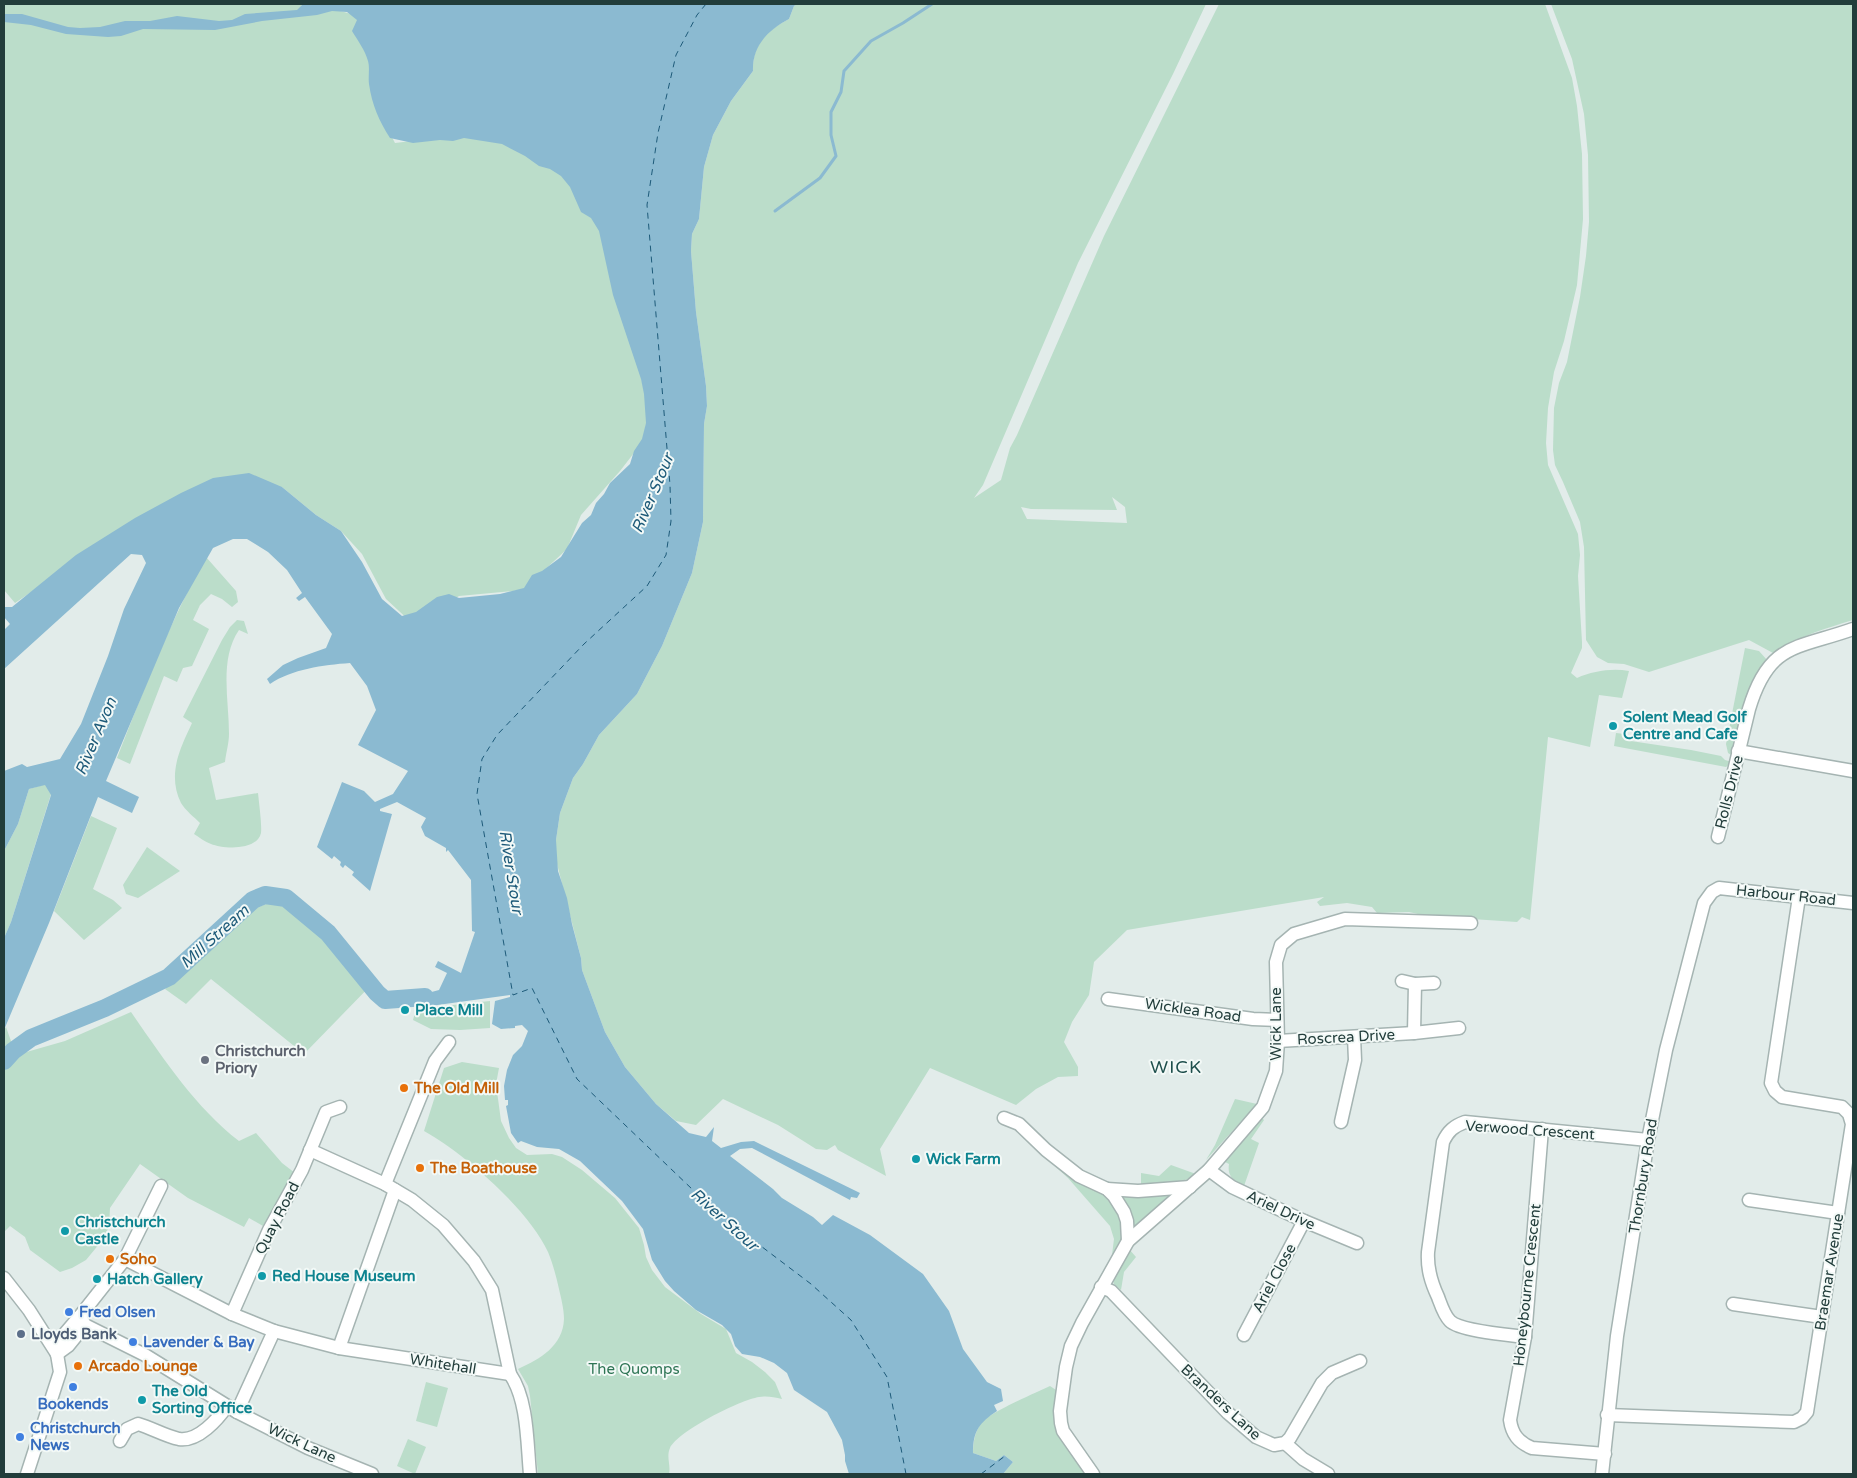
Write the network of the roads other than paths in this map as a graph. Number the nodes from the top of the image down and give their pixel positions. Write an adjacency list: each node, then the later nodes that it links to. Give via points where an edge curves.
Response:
1 (1853, 628): 2 (street, Rolls Drive, via 1800,645 1774,660 1754,690)
2 (1738, 751): 3 (street); 4 (street, Rolls Drive)
3 (1853, 770)
4 (1718, 838)
5 (1719, 888): 6 (street, Harbour Road); 23 (street, Thornbury Road, via 1707,897 1702,911 1666,1050)
6 (1799, 897): 7 (street, Harbour Road); 29 (street, Braemar Avenue, via 1771,1084 1782,1096 1842,1107 1850,1114)
7 (1853, 903)
8 (1471, 923): 13 (street, Wick Lane, via 1345,919 1294,934 1281,945 1276,962)
9 (1402, 981): 11 (street)
10 (1434, 983): 11 (street)
11 (1415, 984): 15 (street, Roscrea Drive)
12 (1108, 998): 13 (street, Wicklea Road)
13 (1278, 1020): 17 (street, Wick Lane)
14 (1459, 1028): 15 (street, Roscrea Drive)
15 (1414, 1033): 16 (street, Roscrea Drive)
16 (1354, 1037): 17 (street, Roscrea Drive); 21 (street, via 1355,1060)
17 (1278, 1041): 25 (street, Wick Lane, via 1276,1071 1263,1107)
18 (449, 1042): 27 (street, via 435,1061)
19 (340, 1106): 24 (street, Quay Road, via 326,1112)
20 (1004, 1118): 30 (street, via 1019,1124 1079,1176)
21 (1341, 1122)
22 (1542, 1129): 23 (street, Verwood Crescent); 45 (street, Honeybourne Crescent); 45 (street, Verwood Crescent, via 1465,1122 1448,1132 1443,1142 1422,1251 1431,1282 1450,1322 1461,1328)
23 (1648, 1140): 51 (street, Thornbury Road)
24 (310, 1150): 27 (street); 40 (street, Quay Road, via 269,1230)
25 (1209, 1170): 28 (street, Wick Lane); 33 (street, Ariel Drive, via 1232,1187)
26 (161, 1186): 36 (street)
27 (390, 1187): 46 (street); 49 (street, via 443,1225 474,1261 492,1290)
28 (1190, 1187): 30 (street); 34 (street, Wick Lane)
29 (1847, 1189): 32 (street, Braemar Avenue)
30 (1107, 1190): 34 (street, via 1124,1212)
31 (1749, 1200): 32 (street)
32 (1838, 1213): 41 (street, Braemar Avenue)
33 (1304, 1221): 35 (street, Ariel Drive); 44 (street, Ariel Close)
34 (1128, 1241): 38 (street, Wick Lane)
35 (1357, 1243)
36 (125, 1259): 40 (street, Whitehall); 42 (street)
37 (6, 1285): 47 (street, via 29,1310)
38 (1101, 1287): 53 (street, Branders Lane, via 1110,1291 1228,1413 1265,1442 1274,1445); 58 (street, Wick Lane, via 1072,1346 1060,1411 1063,1431)
39 (1733, 1304): 41 (street)
40 (232, 1314): 43 (street, Whitehall)
41 (1822, 1317): 51 (street, Braemar Avenue, via 1807,1412 1794,1422)
42 (83, 1321): 47 (street, via 62,1337); 50 (street, Wick Lane, via 146,1355)
43 (274, 1331): 46 (street, Whitehall); 50 (street)
44 (1244, 1335)
45 (1525, 1338): 54 (street, Honeybourne Crescent, via 1510,1420 1516,1438 1532,1448)
46 (339, 1348): 49 (street, Whitehall)
47 (57, 1354): 56 (street, via 60,1372)
48 (1360, 1361): 53 (street, via 1332,1374 1322,1383)
49 (510, 1374): 57 (street, via 522,1399)
50 (232, 1409): 52 (street, via 194,1436 181,1439 138,1424 127,1429); 55 (street, Wick Lane)
51 (1607, 1415): 54 (street, Thornbury Road)
52 (120, 1441)
53 (1285, 1442): 59 (street)
54 (1605, 1454): 60 (street, Thornbury Road)
55 (364, 1473)
56 (27, 1474)
57 (530, 1474)
58 (1093, 1474)
59 (1328, 1474)
60 (1602, 1474)

